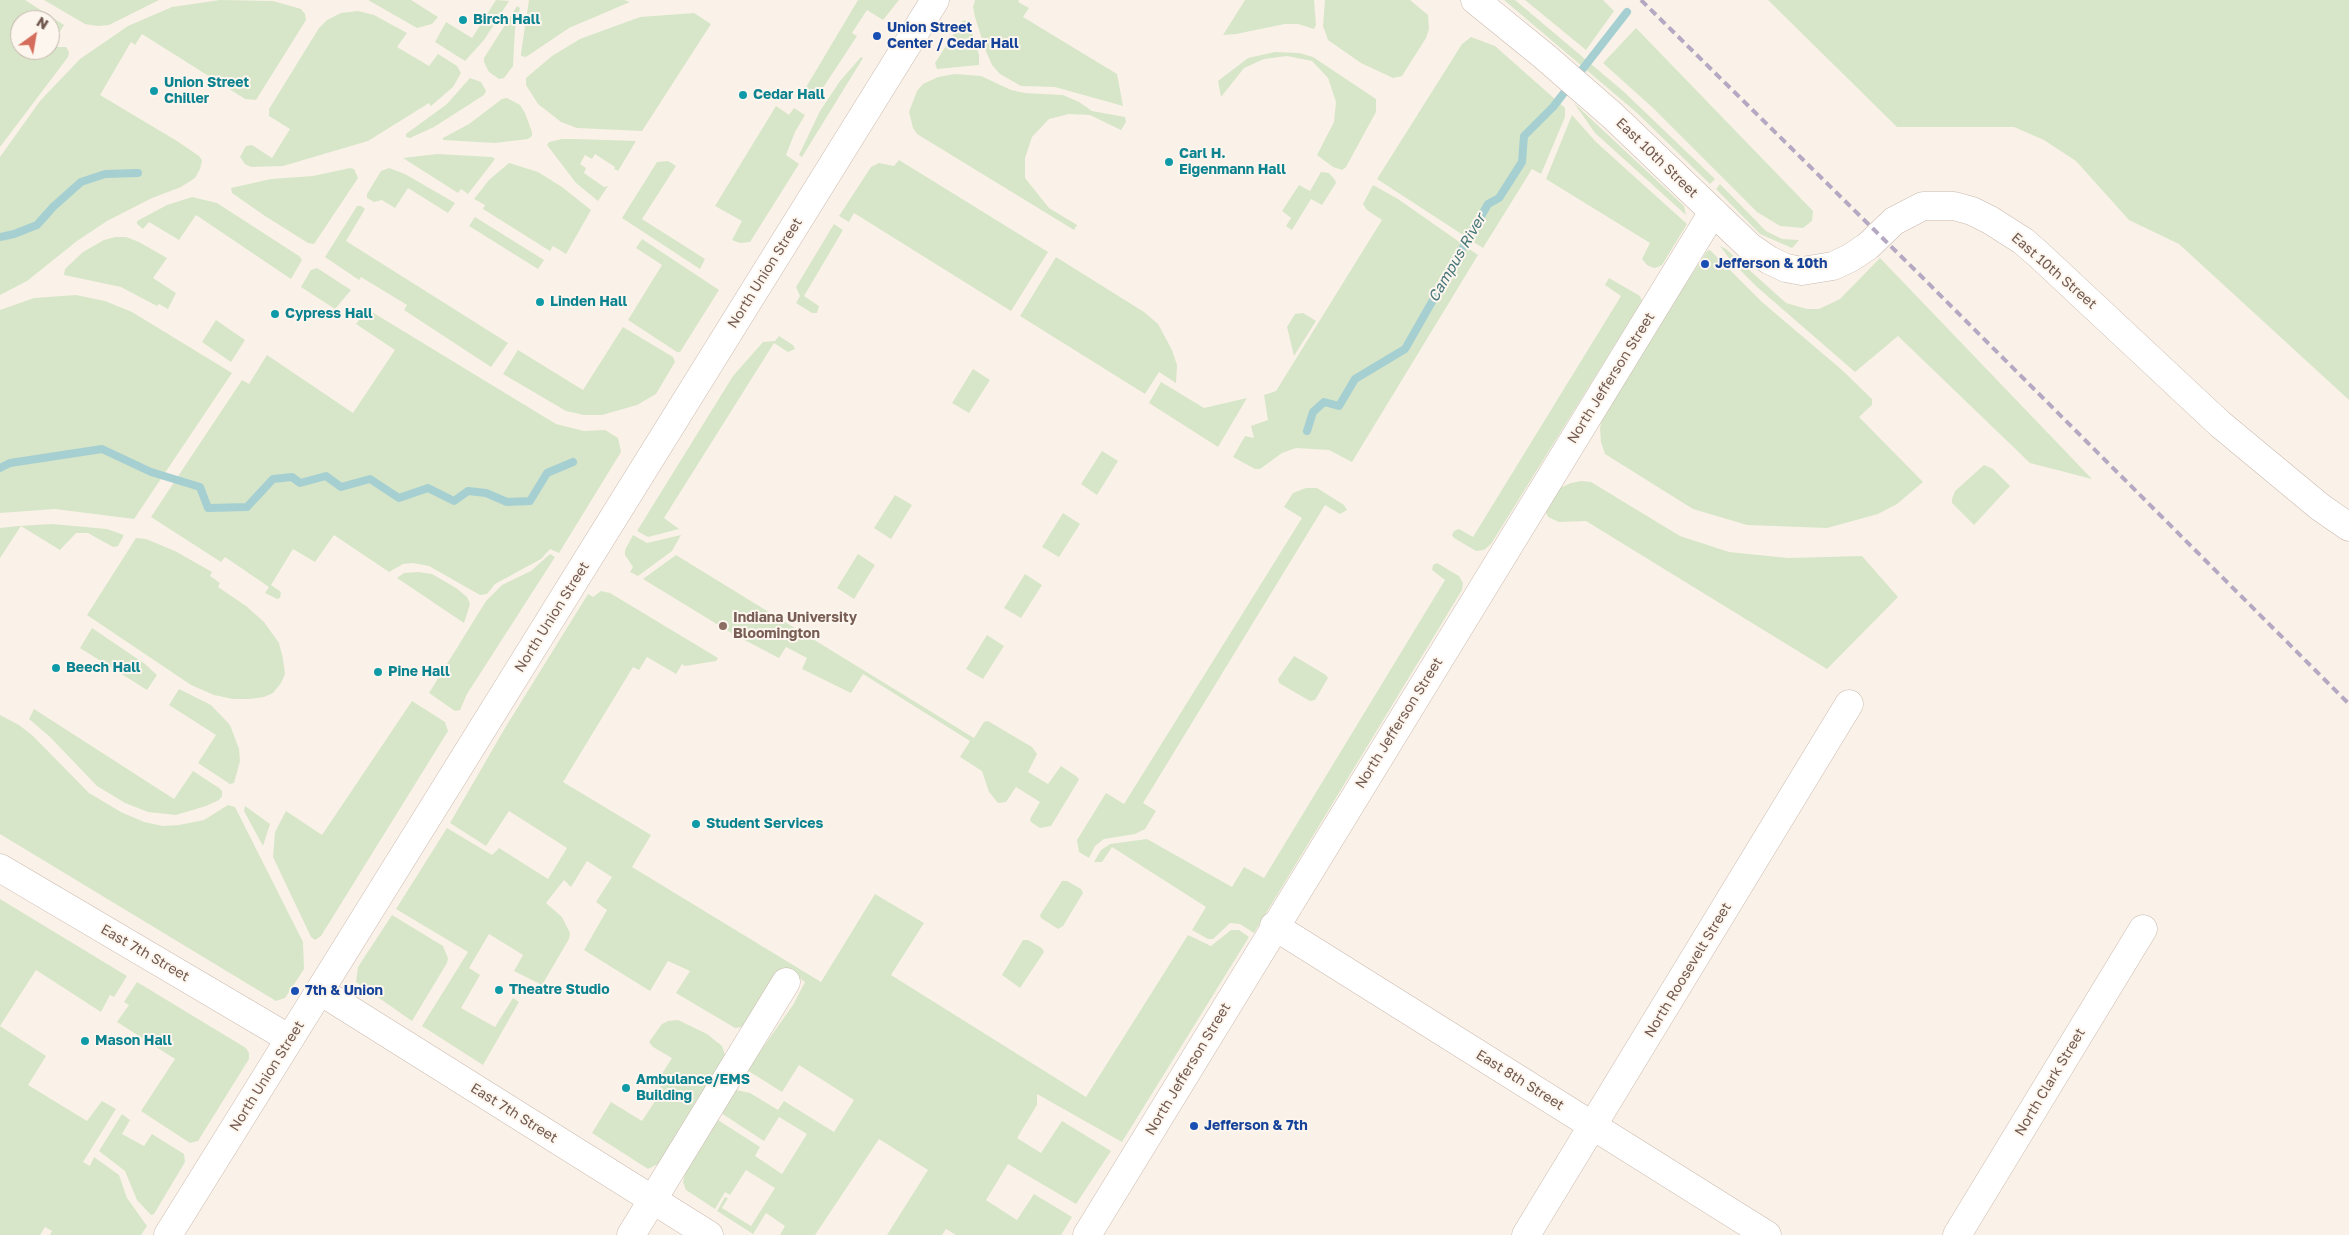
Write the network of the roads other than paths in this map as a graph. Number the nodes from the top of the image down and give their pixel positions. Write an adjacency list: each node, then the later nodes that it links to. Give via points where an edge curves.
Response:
1 (935, 0): 10 (street, North Union Street)
2 (1474, 0): 3 (street, East 10th Street, via 1569,77)
3 (1713, 212): 4 (street, East 10th Street, via 1769,260 1802,271 1818,270 1850,258 1894,221 1923,206 1954,206 1984,217 2022,241 2220,424); 7 (street, North Jefferson Street)
4 (2349, 527)
5 (1849, 704): 12 (street, North Roosevelt Street)
6 (0, 868): 11 (street, East 7th Street)
7 (1274, 926): 12 (street, East 8th Street); 17 (street, North Jefferson Street)
8 (2142, 929): 20 (street, North Clark Street)
9 (786, 982): 13 (street)
10 (320, 991): 11 (street, North Union Street); 13 (street, East 7th Street)
11 (290, 1039): 14 (street, North Union Street)
12 (1592, 1126): 18 (street, North Roosevelt Street); 19 (street, East 8th Street)
13 (653, 1200): 15 (street); 16 (street, East 7th Street)
14 (168, 1235)
15 (631, 1235)
16 (709, 1235)
17 (1087, 1235)
18 (1526, 1235)
19 (1767, 1235)
20 (1957, 1235)

